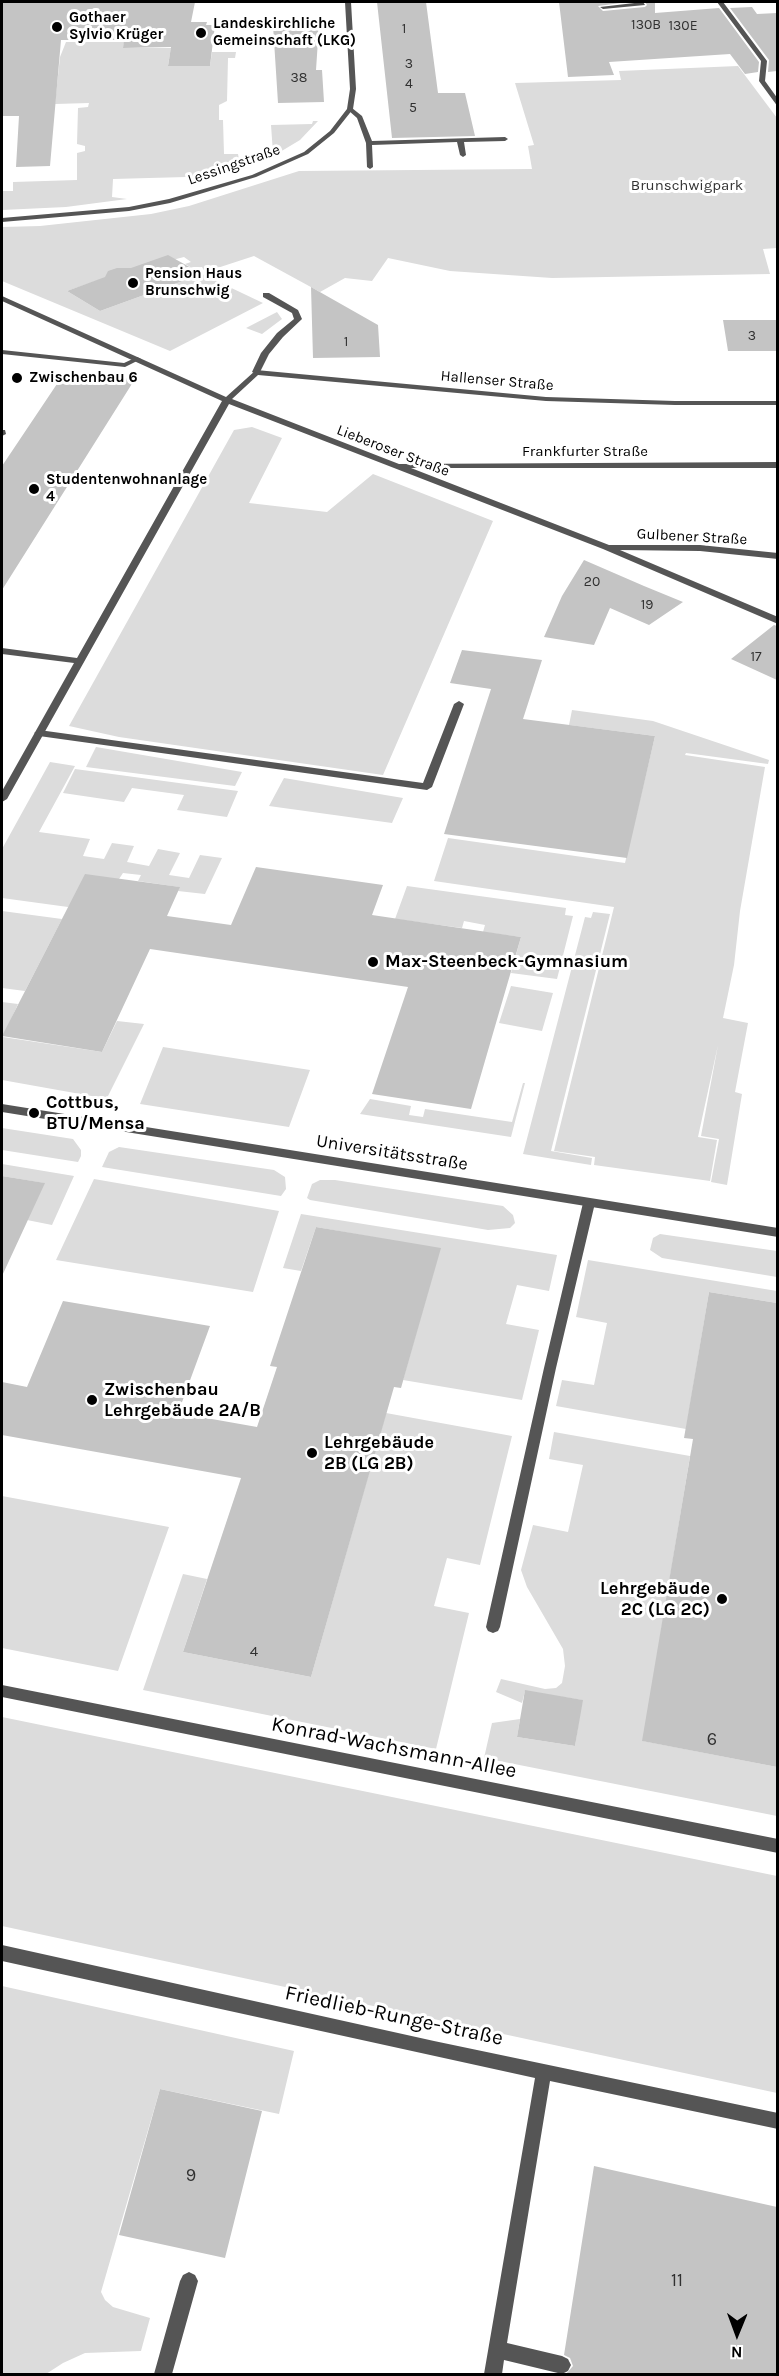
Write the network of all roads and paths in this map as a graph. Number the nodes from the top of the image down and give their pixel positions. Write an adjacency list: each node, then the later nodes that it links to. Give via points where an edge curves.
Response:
1 (348, 2): 6 (street, via 353,89)
2 (720, 2): 5 (street, via 764,61 762,81)
3 (644, 5): 4 (street)
4 (603, 8)
5 (777, 105)
6 (350, 109): 9 (street, via 360,117); 12 (street, Lessingstraße, via 332,132 306,153 254,176 129,209)
7 (505, 139): 8 (street)
8 (460, 141): 9 (street); 10 (street)
9 (369, 143): 11 (street)
10 (464, 155)
11 (370, 167)
12 (2, 220)
13 (266, 295): 17 (street, via 295,312 298,319 265,353)
14 (2, 298): 16 (street, Lieberoser Straße)
15 (2, 352): 16 (street, via 125,365)
16 (137, 359): 18 (street, Lieberoser Straße)
17 (256, 372): 18 (street); 19 (street, Hallenser Straße, via 546,399)
18 (227, 400): 21 (street, Lieberoser Straße); 26 (street)
19 (777, 403)
20 (777, 465): 21 (street, Frankfurter Straße)
21 (392, 466): 22 (street, Lieberoser Straße)
22 (606, 548): 23 (street, Gulbener Straße, via 700,548); 24 (street, Lieberoser Straße)
23 (777, 556)
24 (777, 621)
25 (2, 651): 26 (street)
26 (79, 661): 28 (street)
27 (459, 704): 28 (street, via 427,787)
28 (39, 733): 29 (street)
29 (2, 799)
30 (2, 1108): 31 (street, Universitätsstraße)
31 (589, 1203): 32 (street, Universitätsstraße); 33 (street)
32 (777, 1233)
33 (493, 1627)
34 (2, 1691): 35 (street, Konrad-Wachsmann-Allee)
35 (777, 1846)
36 (2, 1953): 37 (street, Friedlieb-Runge-Straße)
37 (544, 2071): 38 (street, Friedlieb-Runge-Straße); 40 (street)
38 (777, 2121)
39 (189, 2282): 42 (street)
40 (498, 2350): 41 (street); 43 (street)
41 (562, 2365)
42 (163, 2374)
43 (493, 2374)

